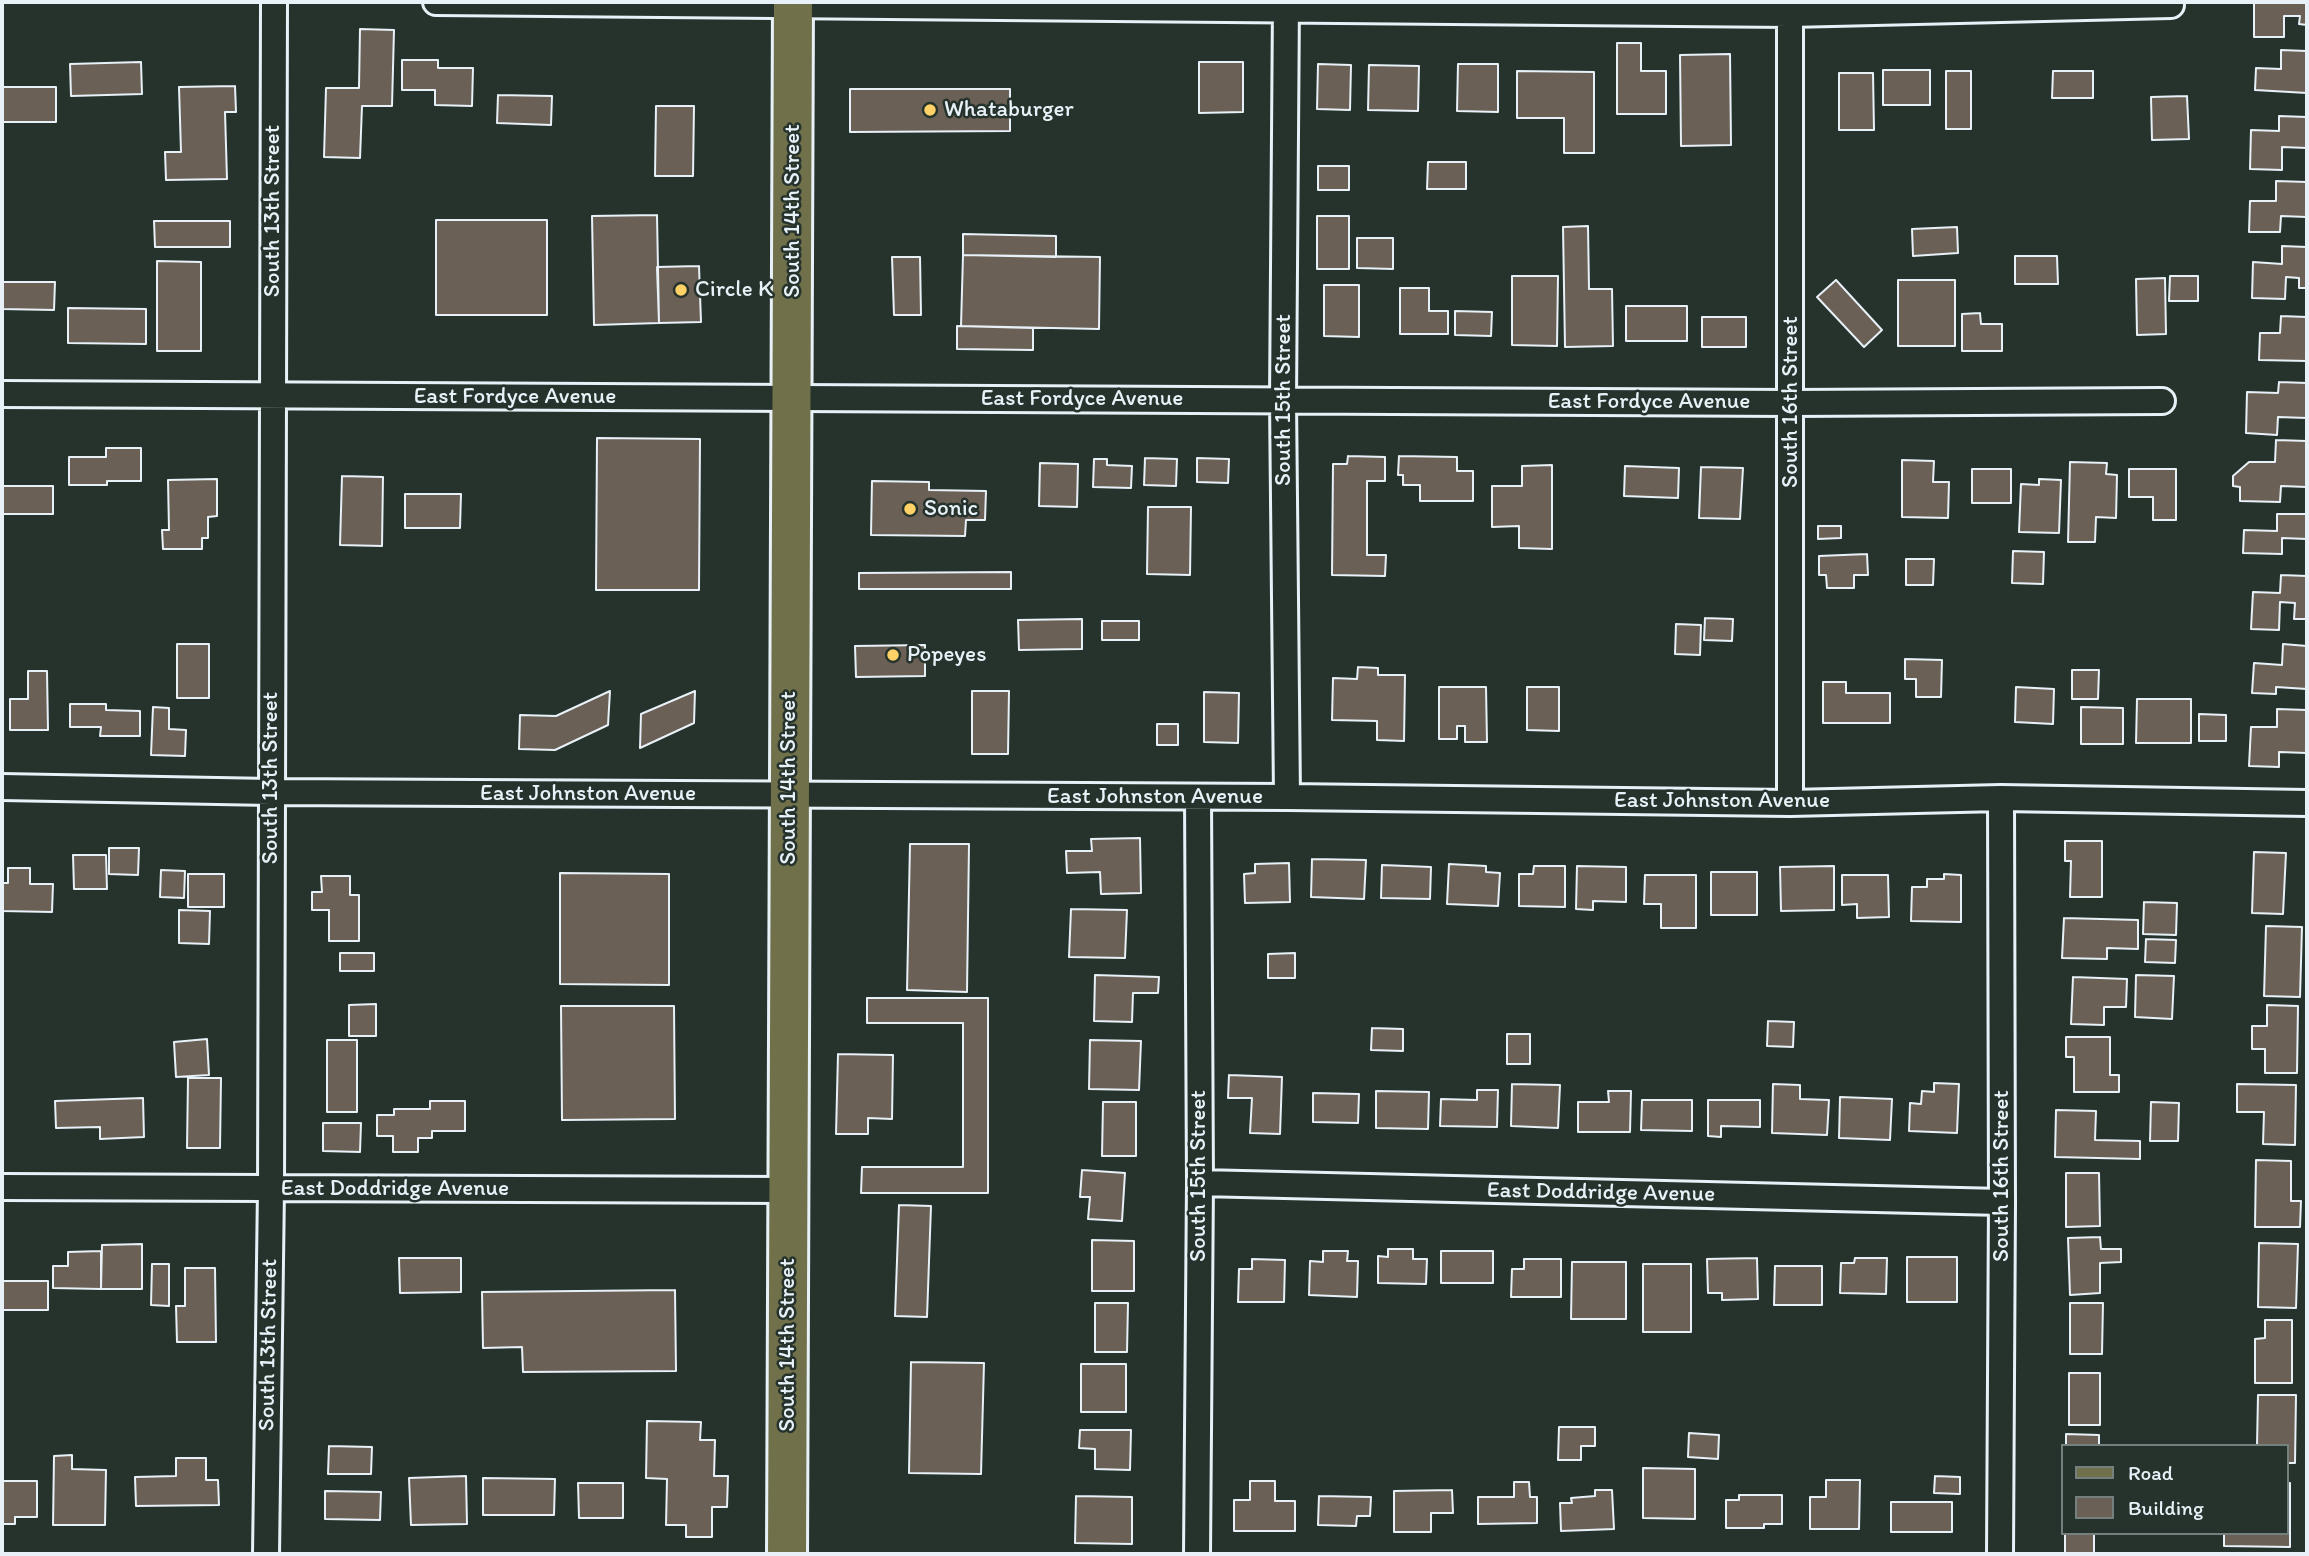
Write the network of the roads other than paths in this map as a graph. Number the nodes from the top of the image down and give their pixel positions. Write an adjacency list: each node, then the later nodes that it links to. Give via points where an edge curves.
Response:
1 (274, 2): 8 (street, South 13th Street)
2 (436, 2): 3 (street)
3 (793, 3): 4 (street); 9 (main road, South 14th Street)
4 (1286, 5): 6 (street); 10 (street, South 15th Street)
5 (2171, 5): 6 (street)
6 (1790, 8): 12 (street, South 16th Street)
7 (2, 394): 8 (street, East Fordyce Avenue)
8 (271, 396): 9 (street, East Fordyce Avenue); 14 (street, South 13th Street)
9 (793, 397): 10 (street, East Fordyce Avenue); 15 (main road, South 14th Street)
10 (1283, 400): 12 (street, East Fordyce Avenue); 17 (street, South 15th Street)
11 (2162, 401): 12 (street, East Fordyce Avenue)
12 (1791, 403): 19 (street, South 16th Street)
13 (2, 788): 14 (street, East Johnston Avenue)
14 (271, 792): 15 (street, East Johnston Avenue); 23 (street, South 13th Street)
15 (789, 795): 16 (street, East Johnston Avenue); 24 (main road, South 14th Street)
16 (1198, 797): 17 (street, East Johnston Avenue); 21 (street, South 15th Street)
17 (1287, 797): 19 (street, East Johnston Avenue)
18 (2001, 798): 19 (street, East Johnston Avenue); 20 (street, East Johnston Avenue); 25 (street, South 16th Street)
19 (1790, 803)
20 (2307, 803)
21 (1200, 1183): 25 (street, East Doddridge Avenue); 28 (street, South 15th Street)
22 (2, 1187): 23 (street, East Doddridge Avenue)
23 (271, 1189): 24 (street, East Doddridge Avenue); 26 (street, South 13th Street)
24 (788, 1190): 27 (main road, South 14th Street)
25 (2002, 1202): 29 (street, South 16th Street)
26 (266, 1554)
27 (787, 1554)
28 (1197, 1554)
29 (2000, 1554)

